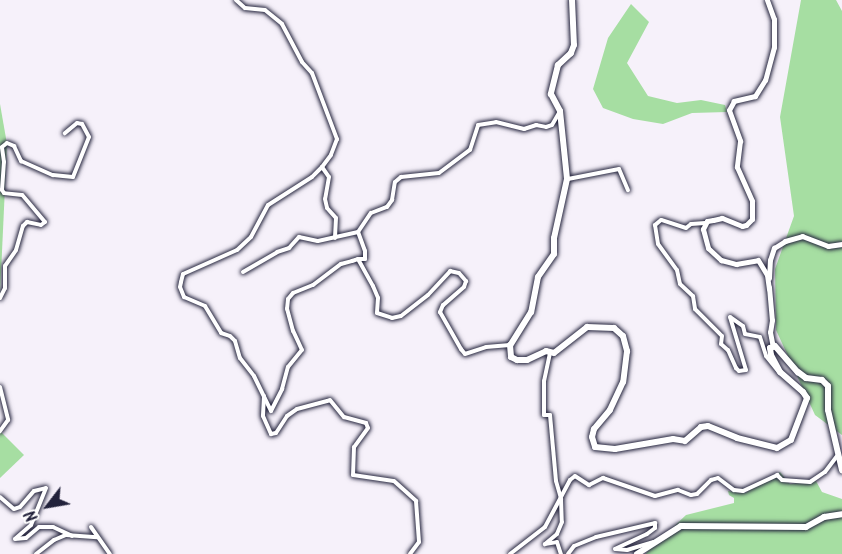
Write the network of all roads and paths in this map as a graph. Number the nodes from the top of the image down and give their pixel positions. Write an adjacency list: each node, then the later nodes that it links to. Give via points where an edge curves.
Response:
1 (236, 0): 6 (street, via 245,8 265,10 282,24 312,73 337,139)
2 (572, 0): 4 (main road, via 574,45 558,65 551,94)
3 (767, 0): 9 (street, via 774,19 774,47 765,80 752,98 734,101 729,110 740,141 737,167 752,201 752,219 742,226 722,218)
4 (560, 111): 7 (main road); 10 (street, via 552,125 546,127 524,129 496,122 478,125 470,150 439,173 400,177 387,207 371,213)
5 (65, 133): 16 (street, via 77,123 82,124 89,137 73,177 52,175 21,161 14,146 7,143 2,147 4,193 22,195 45,222 27,222 23,226 16,250 5,266 5,288)
6 (322, 167): 11 (street, via 329,177 325,199 336,218); 22 (street, via 268,205 251,237 237,250 183,274 180,287 184,297 205,306 221,333 235,341 240,358)
7 (567, 179): 8 (street, via 619,170); 17 (main road, via 554,254 541,270 531,312)
8 (628, 190)
9 (705, 223): 15 (street, via 704,238 712,255 736,264 758,260); 20 (street, via 686,228 661,220 655,225 658,244 677,270 680,284 693,296 695,309 722,336 721,344 736,368 746,370 730,317 743,326 745,334 760,337 771,365)
10 (358, 232): 11 (street); 13 (street, via 365,251 365,259)
11 (335, 238): 14 (street, via 318,241 299,237 289,248)
12 (842, 244): 15 (street, via 828,246 802,236 774,248)
13 (358, 259): 17 (street, via 378,298 377,313 392,318 401,316 438,287 450,271 463,275 464,287 440,312 461,350 465,354); 22 (street, via 341,264 288,299 293,331 302,350 288,367 273,410)
14 (243, 272)
15 (769, 289): 18 (street)
16 (0, 298)
17 (510, 345): 19 (main road, via 511,357 517,360)
18 (773, 347): 20 (main road, via 771,355); 24 (main road, via 806,378 822,380 828,386 827,404)
19 (550, 353): 20 (main road, via 587,327 609,326 623,336 627,351 622,387 592,437 595,447 604,449 673,439 685,441 705,426 777,448 791,440 807,398); 27 (street, via 544,381 544,415 550,415)
20 (780, 372)
21 (0, 387): 23 (street, via 8,420)
22 (264, 395): 35 (street, via 263,416 271,434 297,409 330,400 344,417 366,423 368,428 354,447 353,475 394,481 416,501 419,542)
23 (0, 431)
24 (837, 456): 25 (main road); 27 (street, via 825,472 810,482 782,480 777,475 743,491 734,490 718,478 697,494 678,490 655,496 603,478 589,485 575,476)
25 (842, 470)
26 (0, 497): 30 (street, via 14,509 34,491 46,488 31,525 15,539 26,538 39,527 53,527)
27 (561, 499): 36 (street, via 546,527); 37 (street, via 559,530 545,544 557,542)
28 (842, 514): 31 (main road, via 824,516 806,528 681,526)
29 (91, 527): 32 (street)
30 (72, 536): 32 (street); 33 (street, via 54,540)
31 (669, 536): 38 (street, via 615,549 647,534 655,523 590,539 574,546); 39 (main road)
32 (97, 537): 34 (street)
33 (36, 554)
34 (110, 554)
35 (410, 554)
36 (510, 554)
37 (561, 554)
38 (568, 554)
39 (637, 554)

